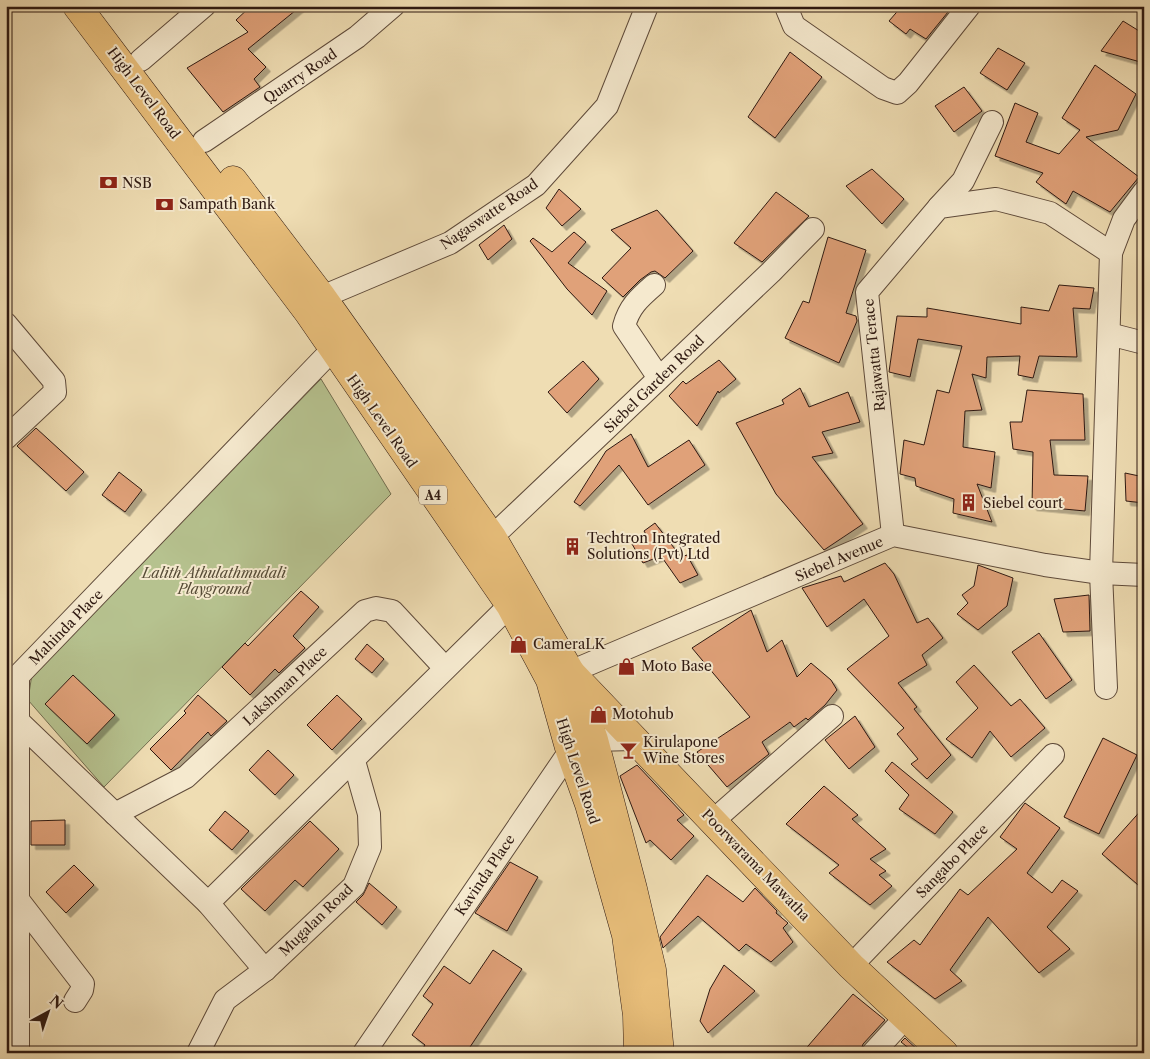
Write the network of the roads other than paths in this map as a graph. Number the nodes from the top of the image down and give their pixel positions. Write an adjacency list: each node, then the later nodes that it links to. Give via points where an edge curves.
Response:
1 (77, 6): 16 (main road, High Level Road / A4, via 202,168)
2 (100, 6): 8 (main road, High Level Road / A4)
3 (204, 6): 8 (street)
4 (393, 6): 10 (street, Quarry Road, via 357,37)
5 (647, 6): 16 (street, Nagaswatte Road, via 607,106 536,184 450,243)
6 (789, 6): 7 (street, via 787,9 794,26 883,88 897,93)
7 (969, 6)
8 (141, 60): 10 (main road, High Level Road / A4)
9 (992, 122): 12 (street, Rajawatta Terace, via 963,181)
10 (204, 141): 16 (main road, High Level Road / A4)
11 (1144, 192): 14 (street, via 1124,219)
12 (940, 207): 14 (street, via 996,199 1050,213); 23 (street, Rajawatta Terace, via 867,292)
13 (813, 229): 21 (street, Siebel Garden Road)
14 (1111, 254): 18 (street)
15 (654, 285): 21 (street, via 638,298 628,312 624,326)
16 (315, 305): 20 (main road, High Level Road / A4); 24 (main road, High Level Road / A4)
17 (6, 324): 22 (street, via 54,381 55,392)
18 (1109, 334): 19 (street); 25 (street)
19 (1144, 343)
20 (332, 350): 27 (main road, High Level Road / A4); 32 (street, Mahinda Place, via 18,676)
21 (659, 378): 24 (street, Siebel Garden Road)
22 (6, 438)
23 (893, 535): 25 (street, Siebel Avenue); 29 (street, Siebel Avenue)
24 (492, 537): 29 (main road, High Level Road / A4)
25 (1101, 573): 26 (street, Siebel Avenue); 30 (street)
26 (1144, 575)
27 (510, 605): 28 (street); 29 (main road, High Level Road / A4)
28 (445, 668): 36 (street); 37 (street, Lakshman Place, via 392,611 376,608 365,611 186,777)
29 (560, 677): 33 (main road, Poorwarama Mawatha); 34 (main road, High Level Road / A4)
30 (1106, 688)
31 (832, 716): 38 (street)
32 (20, 723): 37 (street); 39 (street, Mahinda Place)
33 (632, 739): 34 (street); 38 (main road, Poorwarama Mawatha)
34 (582, 746): 47 (street, Kavinda Place); 48 (main road, High Level Road / A4, via 589,804 626,934 637,1015); 49 (main road, High Level Road / A4, via 652,970)
35 (1053, 755): 41 (street, Sangabo Place)
36 (354, 760): 40 (street); 42 (street, Mugalan Road, via 369,814 370,847 354,886)
37 (114, 814): 40 (street)
38 (714, 820): 41 (main road, Poorwarama Mawatha)
39 (19, 901): 43 (street, via 83,984); 45 (street, Mahinda Place)
40 (208, 903): 42 (street)
41 (851, 966): 44 (main road, Poorwarama Mawatha)
42 (265, 970): 46 (street, Mugalan Road, via 225,1000)
43 (76, 1002)
44 (906, 1017): 50 (street); 51 (main road, Poorwarama Mawatha)
45 (18, 1053)
46 (198, 1053)
47 (364, 1053)
48 (638, 1053)
49 (660, 1053)
50 (872, 1053)
51 (944, 1053)

